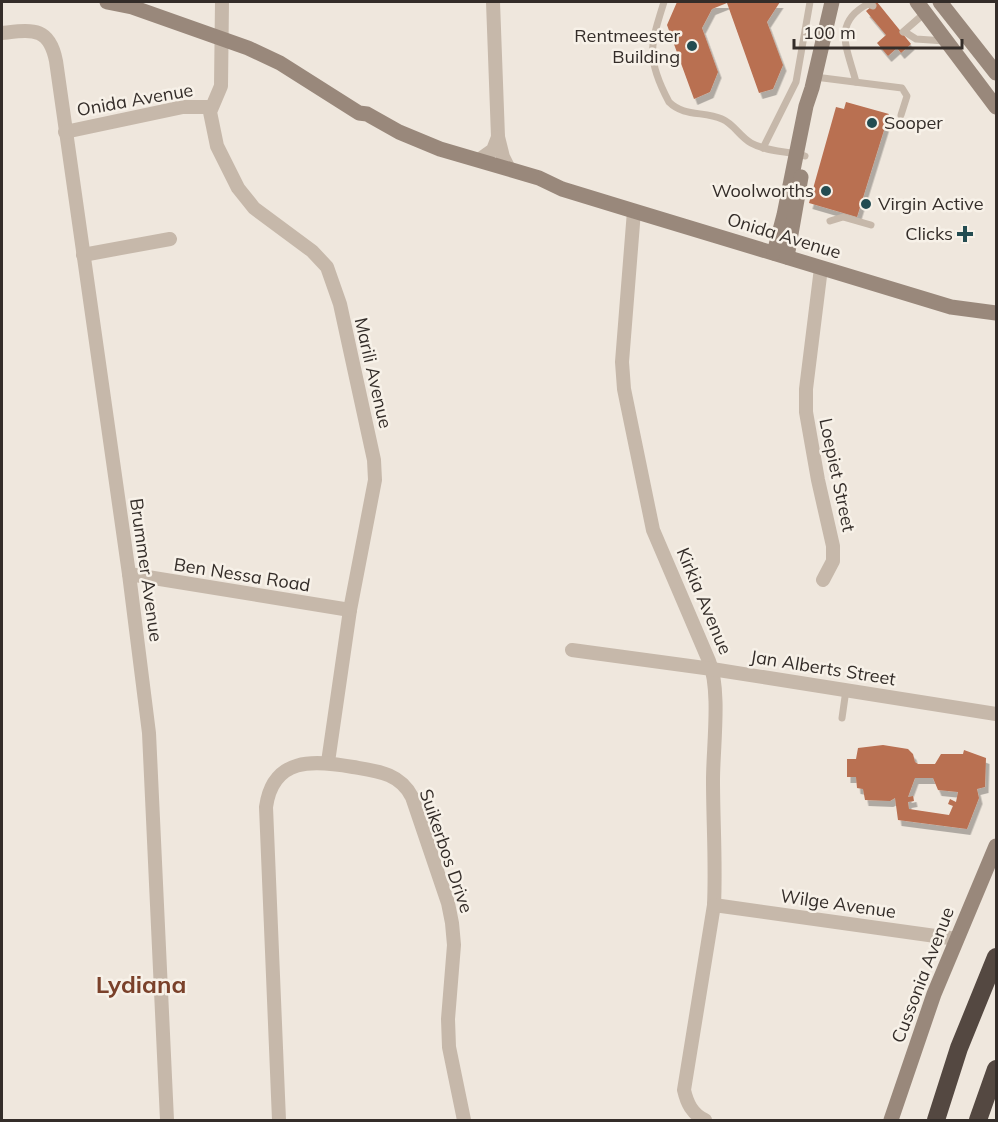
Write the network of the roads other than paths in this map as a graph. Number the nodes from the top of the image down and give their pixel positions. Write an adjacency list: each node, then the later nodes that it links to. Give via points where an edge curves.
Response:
1 (106, 2): 11 (street, Onida Avenue)
2 (222, 2): 11 (street, Marili Avenue)
3 (493, 2): 21 (street)
4 (664, 2): 22 (lane, via 654,33 652,58 669,102 690,113 723,120 743,138)
5 (810, 2): 22 (lane, via 796,82)
6 (940, 2): 13 (street)
7 (833, 4): 14 (street)
8 (873, 6): 15 (lane, via 865,5 847,21 844,29)
9 (921, 7): 12 (street); 12 (lane, via 903,32 916,39)
10 (2, 33): 20 (street, Brummer Avenue, via 28,31 48,38 54,51)
11 (222, 38): 16 (street, Marili Avenue, via 221,87); 18 (street, Onida Avenue, via 280,63)
12 (948, 41): 17 (street)
13 (996, 74)
14 (814, 82): 15 (lane); 23 (street, via 812,117)
15 (856, 82): 19 (lane, via 904,89 907,96)
16 (211, 107): 20 (street, Onida Avenue, via 183,107); 37 (street, Marili Avenue, via 217,146 238,188 254,208 320,259 330,274 340,304 375,470)
17 (996, 107)
18 (359, 113): 24 (street, Onida Avenue, via 415,140); 26 (street, Onida Avenue, via 371,127 414,148 534,186)
19 (901, 115)
20 (66, 132): 31 (street, Brummer Avenue)
21 (498, 137): 24 (street, via 492,150); 25 (street)
22 (763, 148): 23 (lane)
23 (800, 154): 32 (street)
24 (478, 160): 25 (street, Onida Avenue)
25 (509, 169): 26 (street, Onida Avenue)
26 (562, 189): 27 (street, Onida Avenue)
27 (634, 211): 32 (street, Onida Avenue); 39 (street, Kirkia Avenue, via 622,362 626,397 653,530)
28 (830, 221): 29 (lane, via 843,217)
29 (871, 225)
30 (170, 239): 31 (street)
31 (82, 255): 35 (street, Brummer Avenue)
32 (780, 255): 33 (street, Onida Avenue)
33 (822, 268): 34 (street, Onida Avenue, via 963,310); 36 (street, Loepiet Street, via 806,412 833,546 833,561)
34 (996, 313)
35 (129, 574): 37 (street, Ben Nessa Road); 52 (street, Brummer Avenue, via 150,743)
36 (824, 580)
37 (350, 610): 43 (street, Marili Avenue)
38 (572, 650): 39 (street, Jan Alberts Street)
39 (712, 669): 40 (street, Jan Alberts Street); 45 (street, Kirkia Avenue)
40 (846, 690): 41 (street, Jan Alberts Street); 42 (lane)
41 (996, 714)
42 (842, 718)
43 (328, 762): 53 (street, Suikerbos Drive, via 303,763 286,770 272,787 266,807); 54 (street, Suikerbos Drive, via 387,774 403,784 414,804 452,923 448,1047)
44 (996, 846): 46 (street, Cussonia Avenue)
45 (714, 905): 46 (street, Wilge Avenue); 51 (street, Kirkia Avenue, via 684,1084 686,1099)
46 (957, 939): 55 (street, Cussonia Avenue, via 927,1012)
47 (996, 957): 56 (highway, via 959,1048)
48 (996, 985): 57 (highway)
49 (996, 1070): 58 (highway)
50 (996, 1090): 59 (highway)
51 (700, 1117)
52 (167, 1120)
53 (279, 1120)
54 (464, 1120)
55 (891, 1120)
56 (936, 1120)
57 (942, 1120)
58 (978, 1120)
59 (983, 1120)

